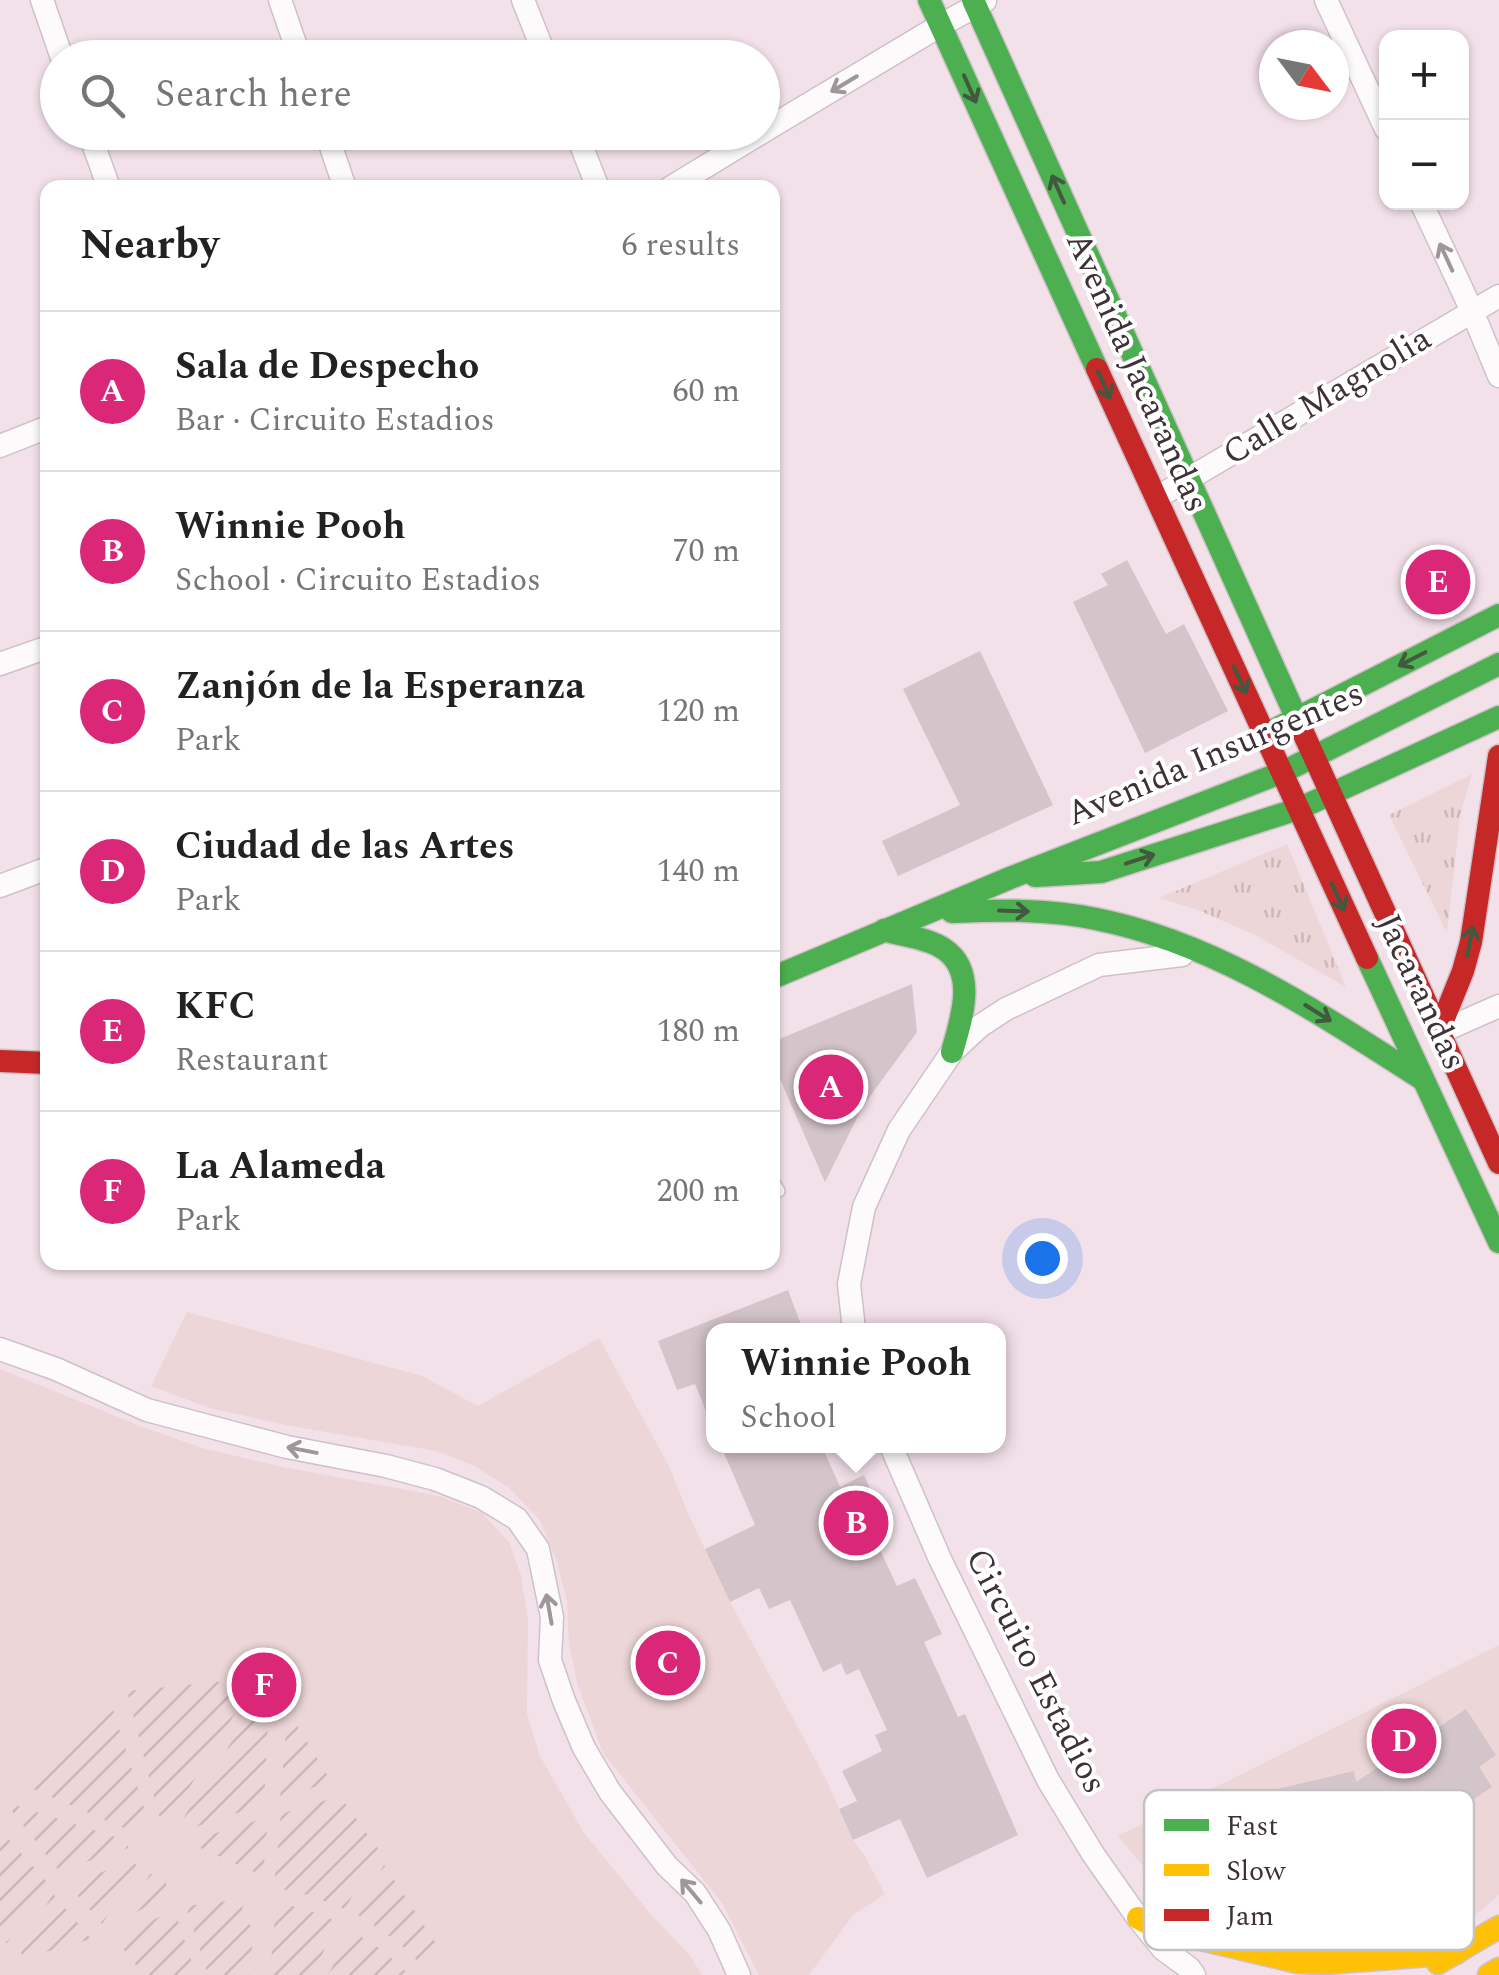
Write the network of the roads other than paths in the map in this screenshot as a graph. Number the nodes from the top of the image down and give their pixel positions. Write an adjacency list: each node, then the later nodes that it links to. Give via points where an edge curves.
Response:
1 (42, 0): 8 (street)
2 (280, 0): 9 (street)
3 (524, 0): 10 (street)
4 (930, 0): 7 (main road, Avenida Jacarandas)
5 (1326, 0): 11 (street)
6 (979, 2): 7 (street); 27 (main road, Avenida Jacarandas, one-way to 6)
7 (941, 25): 12 (street, one-way to 12); 28 (main road, Avenida Jacarandas, one-way to 28)
8 (56, 40)
9 (294, 40)
10 (539, 40)
11 (1382, 120)
12 (780, 121)
13 (95, 150): 17 (street)
14 (332, 150): 18 (street)
15 (583, 150): 19 (street)
16 (732, 150): 20 (street)
17 (105, 180)
18 (342, 180)
19 (595, 180)
20 (683, 180)
21 (1425, 210): 23 (street, one-way to 21)
22 (1499, 296): 23 (street, Calle Magnolia)
23 (1472, 311): 24 (street); 27 (street, Calle Magnolia)
24 (1499, 376)
25 (40, 430): 26 (street)
26 (0, 446)
27 (1189, 478): 28 (street, Calle Magnolia); 33 (main road, Avenida Jacarandas)
28 (1156, 498): 35 (main road, Avenida Jacarandas, one-way to 35)
29 (1499, 614): 33 (main road, one-way to 33)
30 (40, 650): 31 (street)
31 (0, 664)
32 (1499, 664): 36 (main road, Avenida Insurgentes)
33 (1298, 717): 35 (main road); 36 (main road, Avenida Jacarandas)
34 (1499, 717): 39 (main road, Avenida Insurgentes)
35 (1266, 734): 38 (main road, Avenida Jacarandas)
36 (1315, 756): 38 (main road, Avenida Insurgentes); 39 (main road, Jacarandas)
37 (1499, 756): 48 (main road, one-way to 37, via 1470,942)
38 (1283, 772): 40 (main road, Jacarandas); 42 (main road, Avenida Insurgentes)
39 (1331, 795): 40 (main road, Avenida Insurgentes); 48 (main road, Jacarandas)
40 (1298, 809): 42 (main road, Avenida Insurgentes, one-way to 40, via 1101,872); 52 (main road, Jacarandas, one-way to 52)
41 (40, 871): 43 (street)
42 (1010, 878): 44 (main road, Avenida Insurgentes)
43 (0, 886)
44 (884, 930): 45 (main road, one-way to 45, via 949,912 1040,912 1096,918); 46 (main road, Avenida Insurgentes); 49 (main road, via 944,949 960,968 966,996)
45 (1206, 952): 49 (street, via 1099,965 1006,1009); 52 (main road, one-way to 52)
46 (780, 975)
47 (1499, 1006): 48 (street)
48 (1438, 1033): 53 (main road, Jacarandas)
49 (952, 1052): 55 (street, via 899,1130 864,1207 849,1284)
50 (0, 1061): 51 (main road)
51 (40, 1063)
52 (1422, 1078): 54 (main road, Jacarandas)
53 (1499, 1163)
54 (1499, 1242)
55 (853, 1323)
56 (0, 1349): 68 (street, one-way to 56, via 694,1893 610,1792 584,1748 550,1660 552,1618 538,1549 517,1520 435,1478 147,1410)
57 (894, 1453): 58 (street, Circuito Estadios, via 1048,1780)
58 (1138, 1918): 59 (main road); 60 (street, Circuito Estadios)
59 (1144, 1921)
60 (1144, 1925)
61 (1499, 1927): 62 (main road)
62 (1474, 1942)
63 (1164, 1950): 69 (street, Circuito Estadios)
64 (1247, 1950): 66 (main road, via 1326,1963)
65 (1461, 1950): 66 (main road)
66 (1456, 1953): 70 (main road)
67 (1499, 1968): 71 (main road)
68 (738, 1975)
69 (1194, 1975)
70 (1417, 1975)
71 (1489, 1975)

